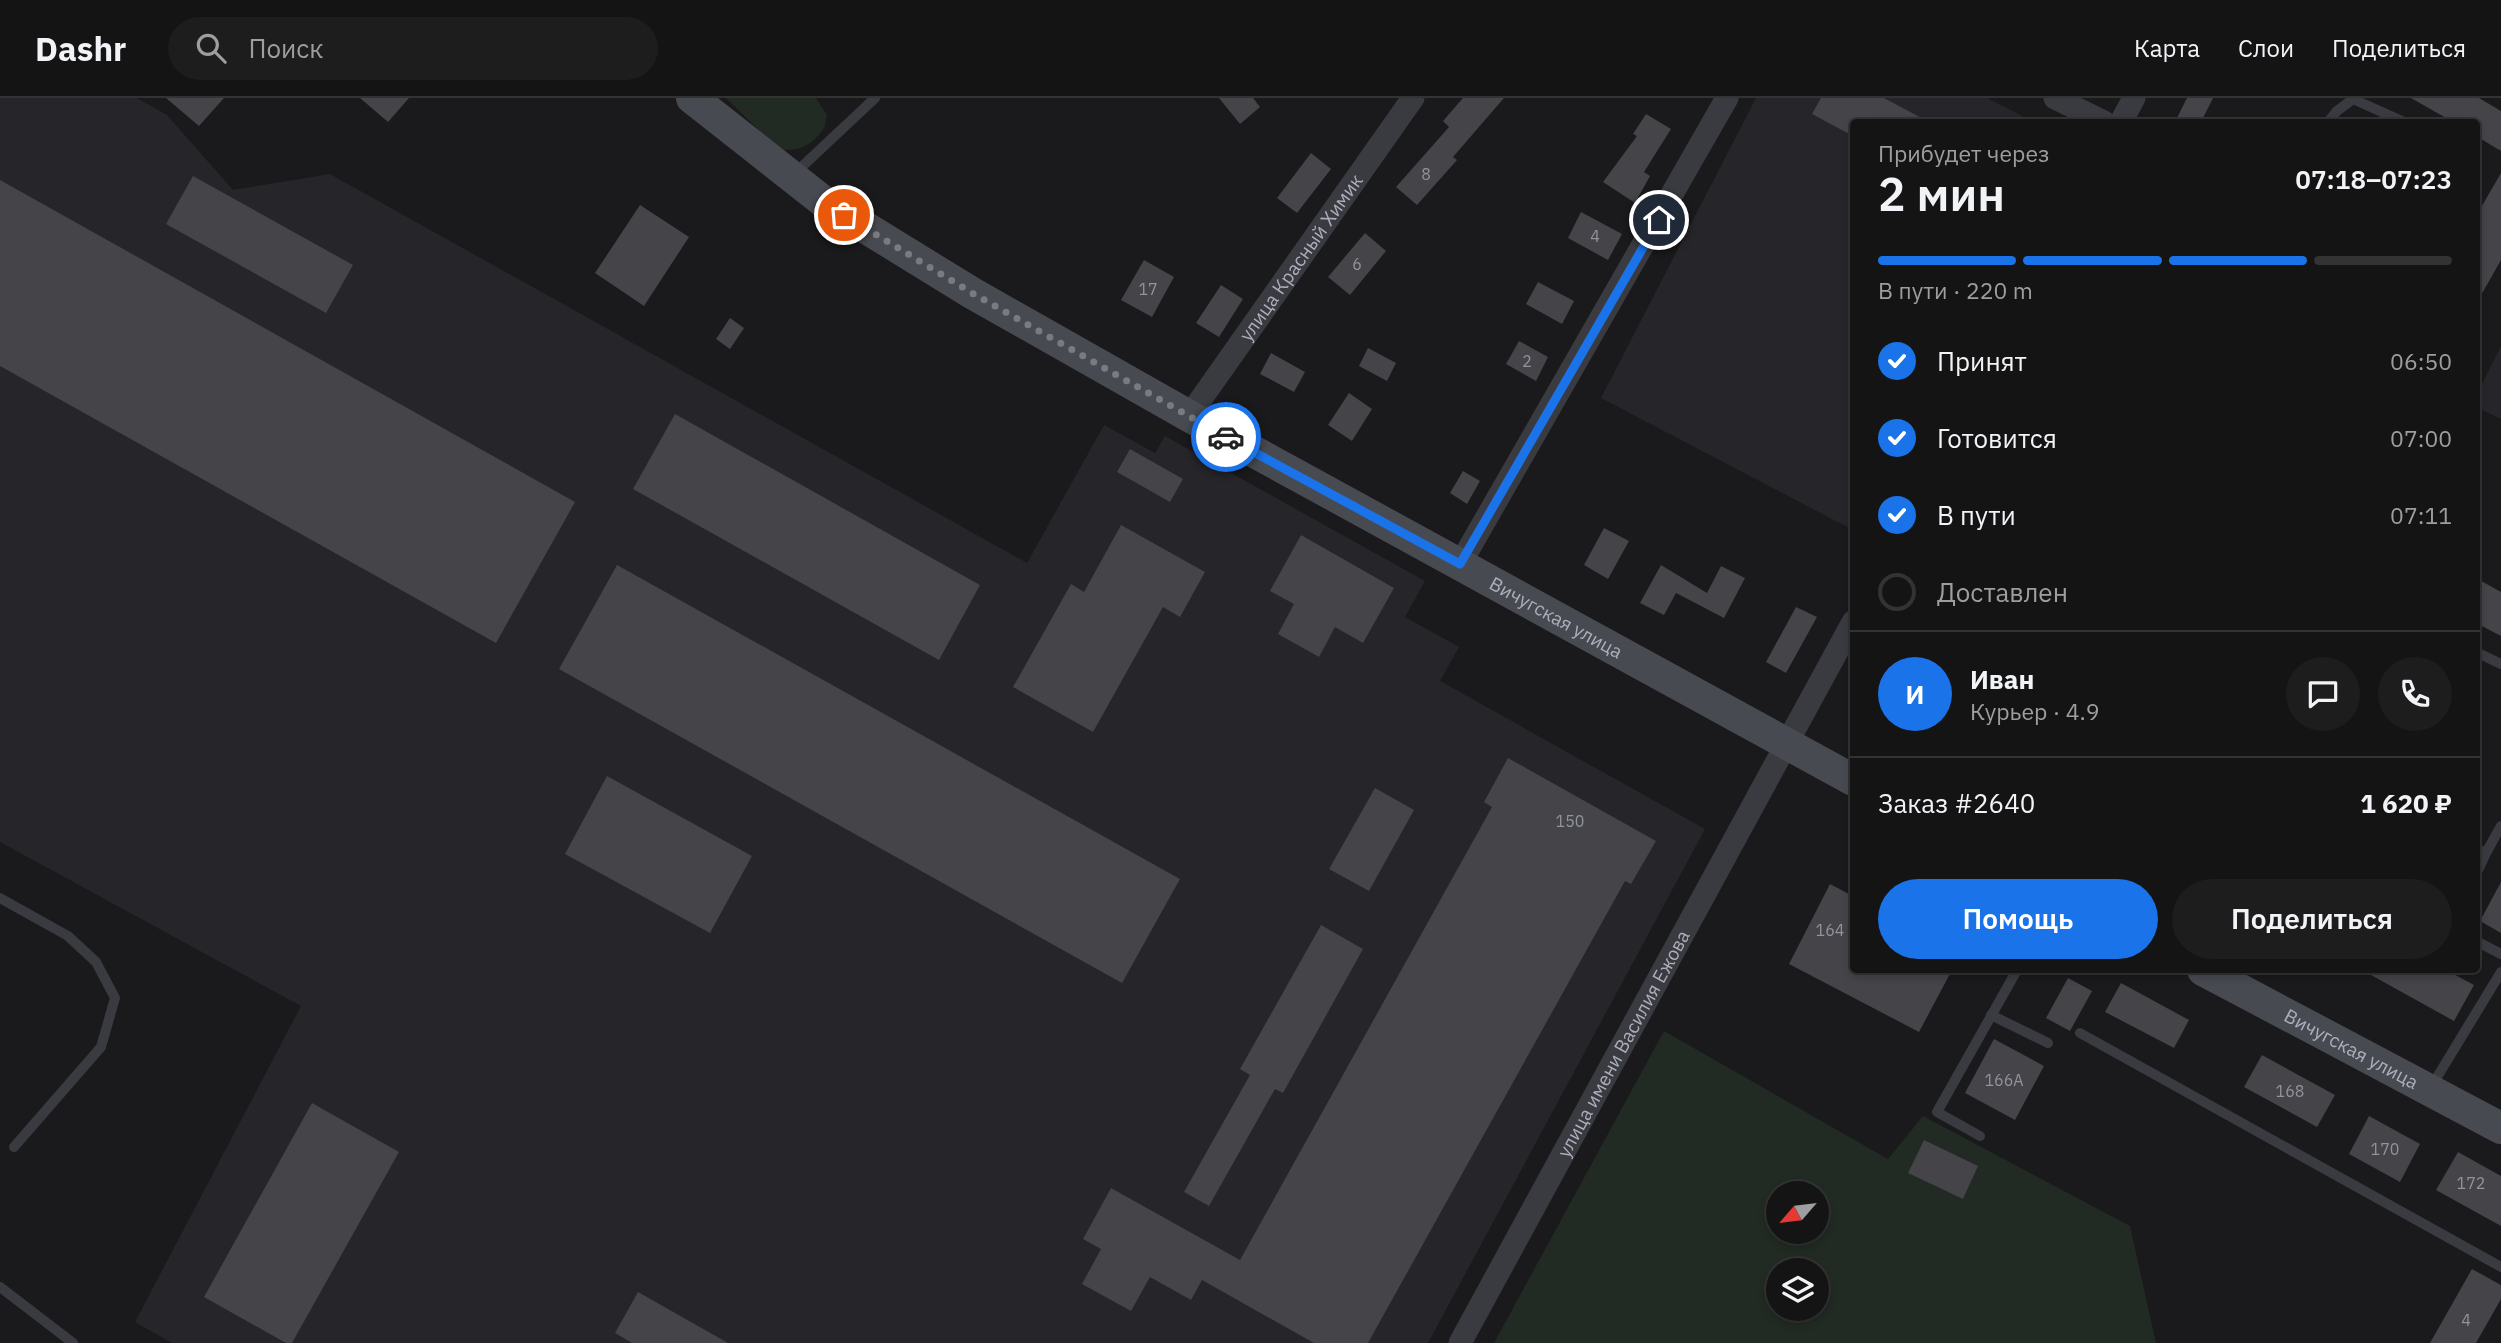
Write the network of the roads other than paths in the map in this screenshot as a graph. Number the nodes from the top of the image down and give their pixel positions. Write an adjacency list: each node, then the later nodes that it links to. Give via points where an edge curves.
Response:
1 (692, 98): 11 (main road, Вичугская улица)
2 (875, 98): 11 (lane)
3 (1413, 98): 12 (street, улица Красный Химик)
4 (1727, 98): 13 (street)
5 (2055, 98): 7 (street)
6 (2134, 98): 8 (street)
7 (2098, 119)
8 (2123, 119)
9 (2330, 119): 10 (lane, via 2353,99)
10 (2397, 119)
11 (791, 177): 12 (main road, Вичугская улица, via 961,286)
12 (1189, 416): 13 (main road, Вичугская улица)
13 (1460, 564): 17 (main road, Вичугская улица)
14 (1850, 628): 17 (street, улица имени Василия Ежова)
15 (2480, 654): 16 (lane)
16 (2501, 664)
17 (1788, 744): 18 (main road, Вичугская улица); 37 (street, улица имени Василия Ежова)
18 (1850, 778)
19 (2501, 826): 20 (lane)
20 (2481, 850)
21 (0, 898): 33 (lane, via 68,936 96,962 115,998 101,1047)
22 (2480, 943): 23 (lane)
23 (2501, 954)
24 (2501, 972): 30 (lane)
25 (2015, 973): 27 (lane)
26 (2209, 973): 30 (main road, Вичугская улица)
27 (1992, 1015): 29 (lane); 32 (lane, via 1937,1112)
28 (2080, 1033): 34 (lane)
29 (2048, 1043)
30 (2430, 1090): 31 (main road, Вичугская улица)
31 (2501, 1128)
32 (1980, 1136)
33 (14, 1147)
34 (2501, 1267)
35 (0, 1287): 36 (lane)
36 (73, 1343)
37 (1460, 1343)

